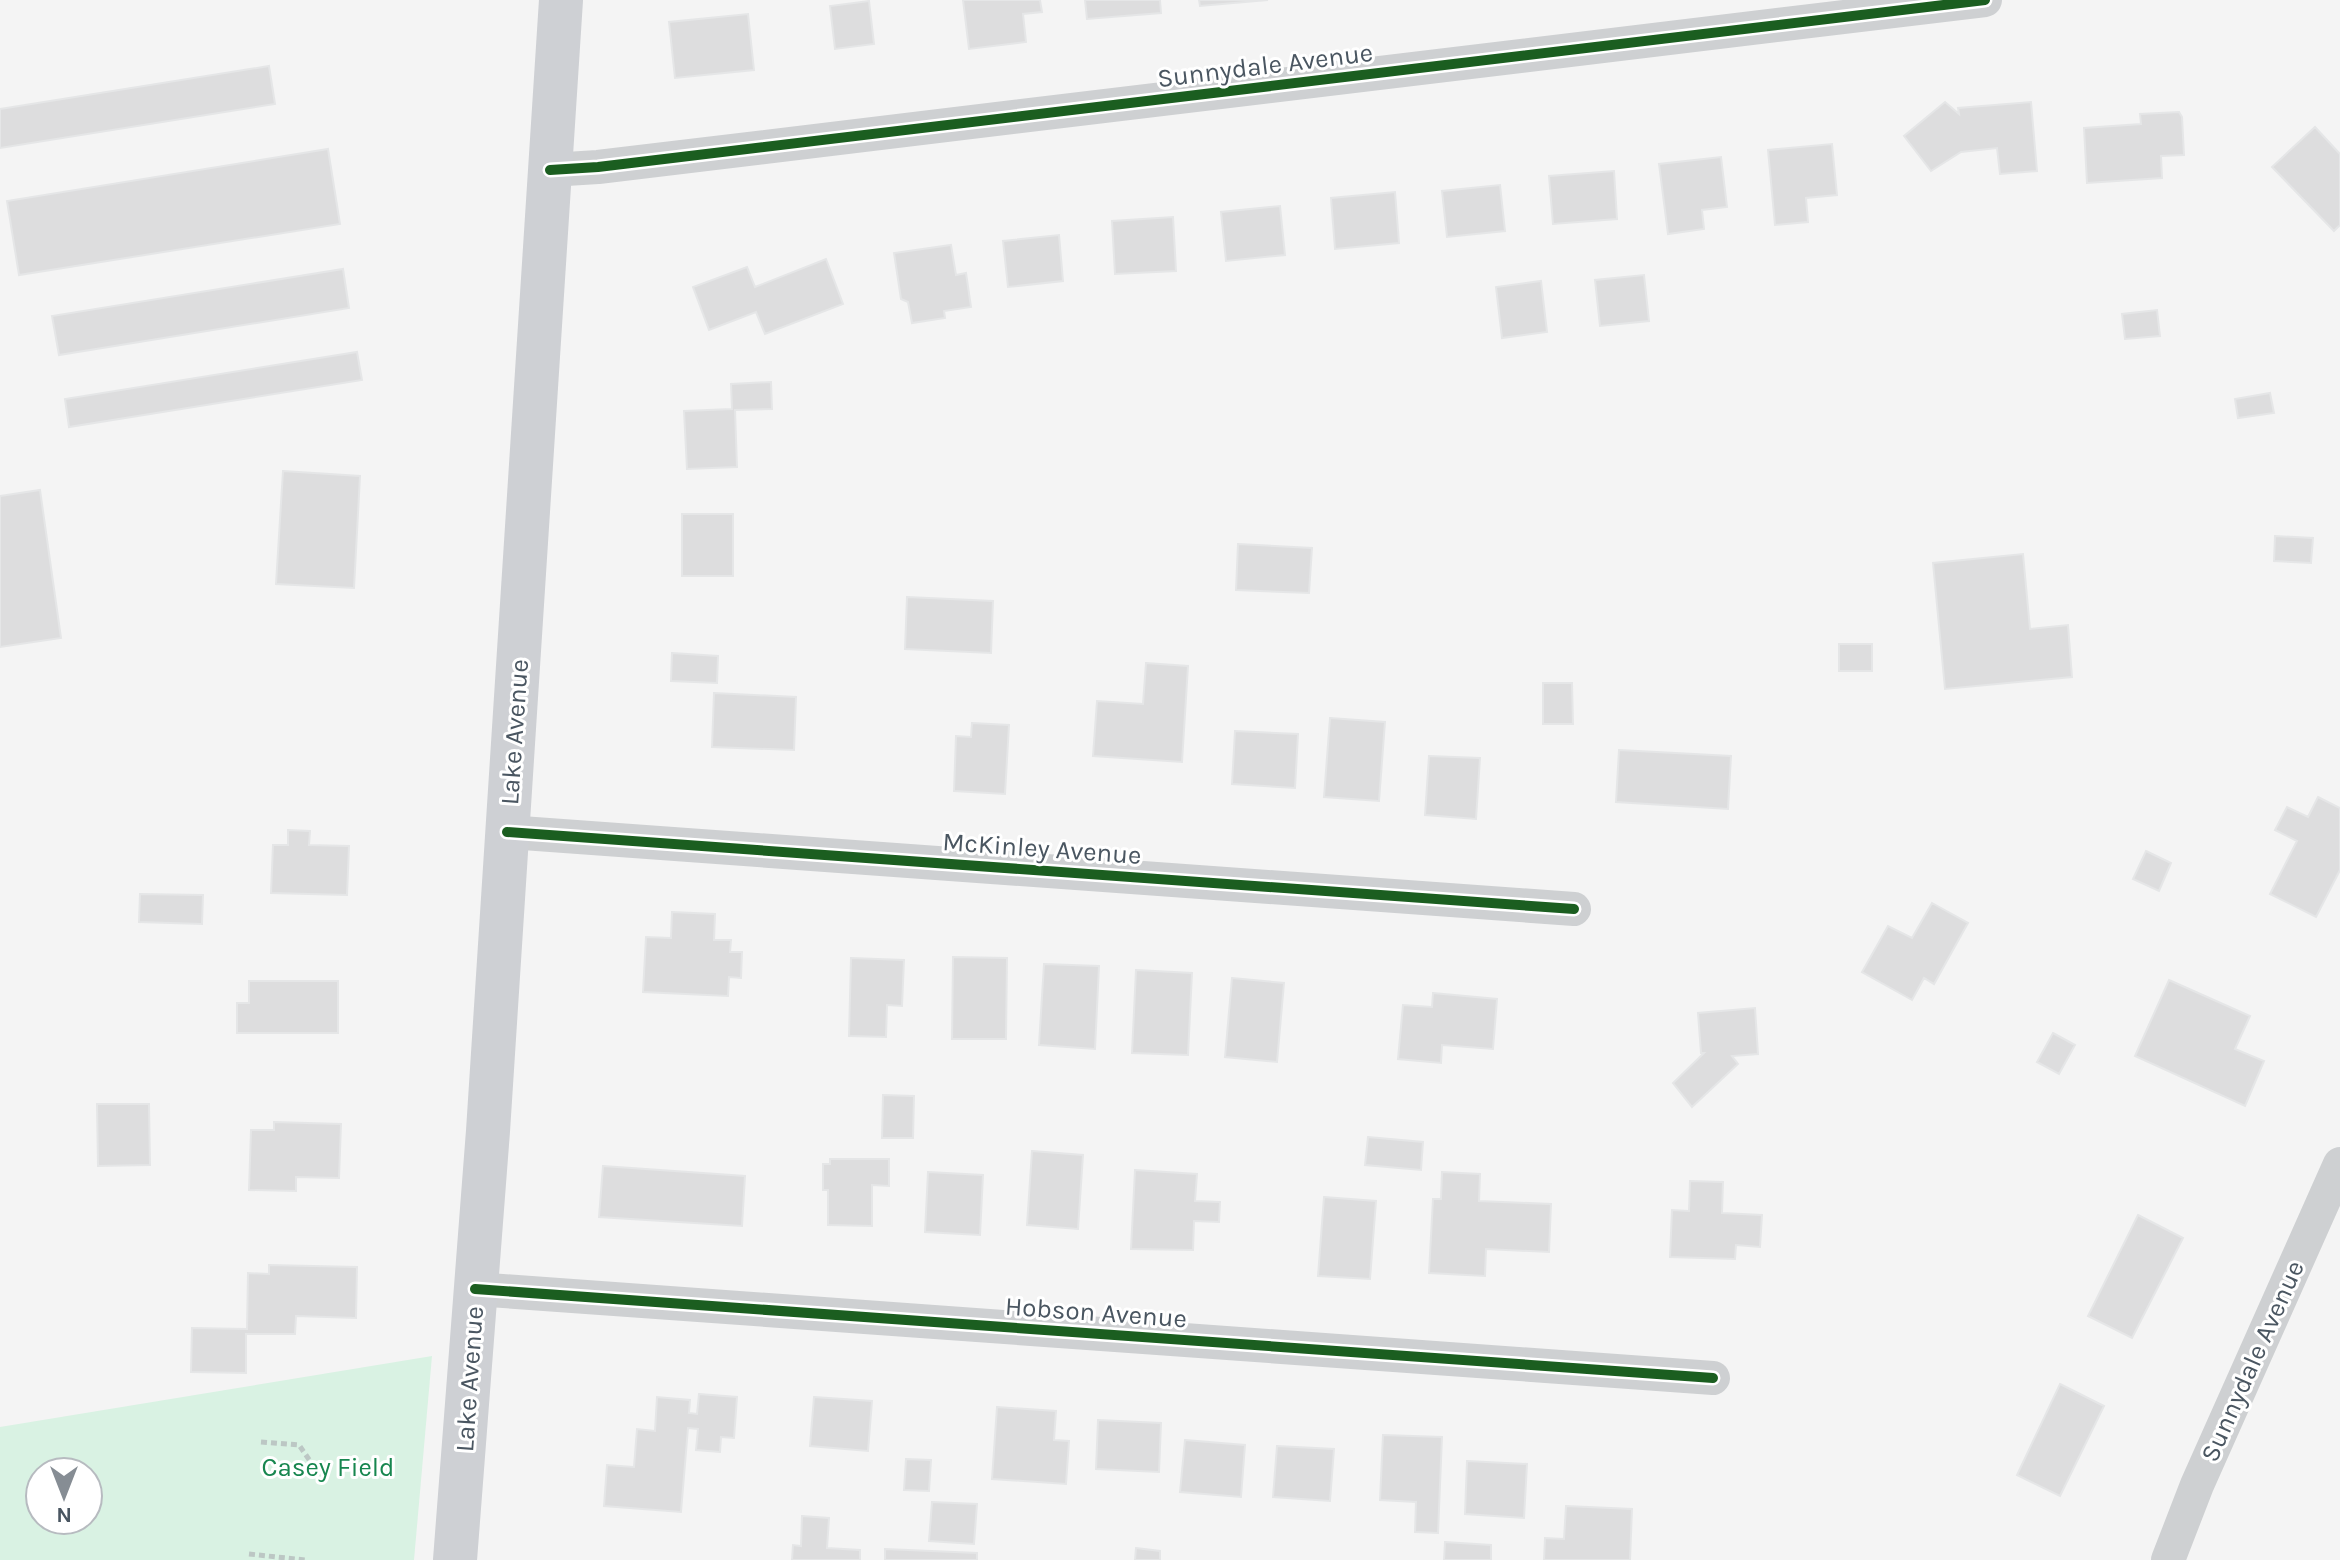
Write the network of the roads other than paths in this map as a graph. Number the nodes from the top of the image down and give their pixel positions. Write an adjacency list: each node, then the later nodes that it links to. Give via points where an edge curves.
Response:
1 (561, 0): 3 (main road, Lake Avenue)
2 (1985, 0): 3 (street, Sunnydale Avenue)
3 (550, 170): 4 (main road, Lake Avenue)
4 (507, 832): 5 (street, McKinley Avenue); 7 (main road, Lake Avenue)
5 (1574, 909)
6 (2340, 1164): 10 (street, Sunnydale Avenue)
7 (475, 1289): 8 (street, Hobson Avenue); 9 (main road, Lake Avenue)
8 (1713, 1378)
9 (455, 1560)
10 (2168, 1560)

